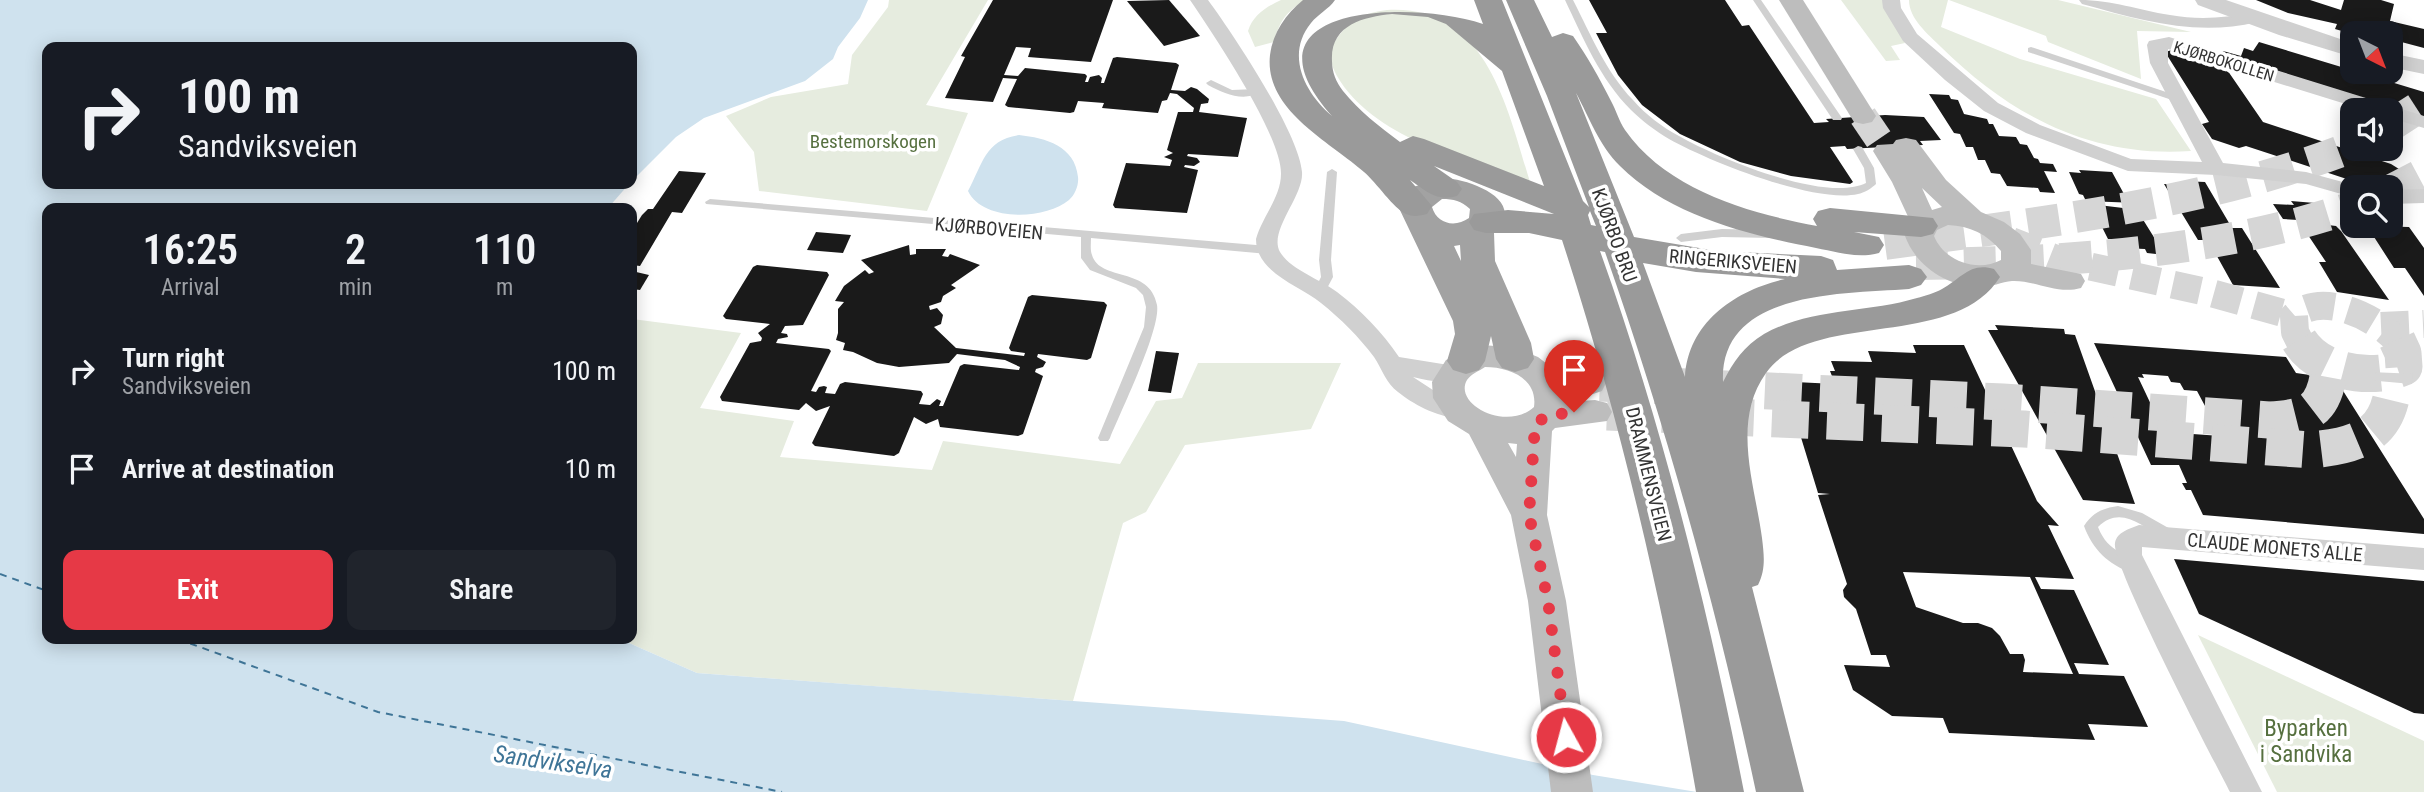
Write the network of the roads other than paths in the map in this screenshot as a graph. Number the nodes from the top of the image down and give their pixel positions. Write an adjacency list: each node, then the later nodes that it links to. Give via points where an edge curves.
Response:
1 (1199, 0): 20 (street, via 1221,27)
2 (1321, 0): 37 (highway, via 1298,20 1287,41 1286,78 1306,108 1390,177)
3 (1488, 0): 18 (highway)
4 (1520, 0): 61 (highway, KJØRBO BRU, via 1595,178 1636,291 1671,391)
5 (1542, 0): 21 (highway)
6 (1569, 0): 28 (lane, via 1621,93 1655,125 1698,151 1757,174 1842,193 1864,190 1871,184 1869,168)
7 (1757, 0): 26 (lane)
8 (1791, 0): 9 (main road, via 1874,116)
9 (1811, 0)
10 (1891, 0): 29 (street, via 1910,37 1991,107 2033,129 2128,164)
11 (2088, 0): 13 (street, KJØRBOKOLLEN, via 2186,24 2227,24)
12 (2206, 0): 13 (street)
13 (2251, 18): 14 (street)
14 (2340, 46)
15 (2031, 50): 23 (lane)
16 (2403, 63): 17 (street)
17 (2424, 67)
18 (1519, 73): 24 (highway, via 1455,18 1417,5 1367,7 1334,21 1318,43 1323,83); 46 (highway, KJØRBO BRU)
19 (1211, 83): 20 (lane, via 1230,93)
20 (1256, 92): 43 (street, via 1287,148 1293,172 1287,198 1267,235)
21 (1592, 94): 39 (highway, via 1654,152 1724,191 1822,218); 40 (highway, via 1610,133 1664,182 1731,215)
22 (2346, 98): 23 (street, KJØRBOKOLLEN, via 2169,43 2156,44 2159,63)
23 (2178, 99): 29 (street, KJØRBOKOLLEN)
24 (1347, 111): 35 (highway, via 1360,126); 36 (highway, via 1437,157)
25 (2403, 116): 27 (street)
26 (1838, 118)
27 (2424, 122)
28 (1883, 147): 38 (main road); 39 (main road, via 1906,182)
29 (2216, 169): 31 (street, via 2306,178)
30 (1332, 172): 48 (lane, via 1327,277)
31 (2340, 187)
32 (2424, 196): 33 (street)
33 (2403, 197)
34 (710, 202): 41 (lane, KJØRBOVEIEN)
35 (1471, 209): 36 (highway, RINGERIKSVEIEN); 37 (highway, via 1452,235); 37 (highway, via 1425,194); 44 (highway, RINGERIKSVEIEN, via 1652,253 1721,264 1823,268); 49 (highway, via 1478,261)
36 (1574, 210): 42 (highway, RINGERIKSVEIEN)
37 (1421, 217): 51 (highway, via 1471,321 1473,334)
38 (1970, 218): 39 (main road, via 1944,216); 45 (main road, via 2011,241 2016,265)
39 (1923, 224): 45 (main road, via 1919,243 1931,257 1950,270)
40 (1797, 234): 42 (lane, via 1722,233); 44 (highway)
41 (1086, 236): 43 (lane, KJØRBOVEIEN); 55 (lane, via 1086,257 1096,269 1140,286 1154,310)
42 (1681, 238): 44 (highway, RINGERIKSVEIEN, via 1722,246)
43 (1268, 250): 48 (street, via 1276,261)
44 (1890, 258): 56 (highway, via 1815,286 1778,292 1744,308 1726,323 1707,354 1704,384)
45 (1996, 274): 47 (main road); 56 (highway, via 1948,303 1818,329 1775,343 1739,385)
46 (1590, 275): 63 (highway, DRAMMENSVEIEN, via 1642,444)
47 (2070, 281)
48 (1320, 291): 50 (street, via 1342,307)
49 (1515, 359): 51 (main road, via 1480,356); 52 (main road)
50 (1391, 364): 51 (street, via 1432,373); 53 (street, via 1407,387)
51 (1459, 367): 53 (main road, via 1448,392)
52 (1545, 378): 54 (main road, via 1552,404); 54 (main road, via 1592,398 1574,412)
53 (1470, 419): 54 (main road, via 1510,431); 57 (main road)
54 (1540, 420): 57 (main road)
55 (1104, 438)
56 (1726, 454): 61 (highway, via 1737,504)
57 (1529, 515): 62 (main road, via 1548,601)
58 (2177, 539): 59 (street, CLAUDE MONETS ALLE, via 2139,536); 59 (lane, via 2134,515 2111,510 2100,514 2091,526 2095,541 2107,555); 60 (street, CLAUDE MONETS ALLE)
59 (2131, 555): 65 (street)
60 (2424, 559)
61 (1751, 660): 64 (highway)
62 (1572, 792)
63 (1720, 792)
64 (1780, 792)
65 (2246, 792)

